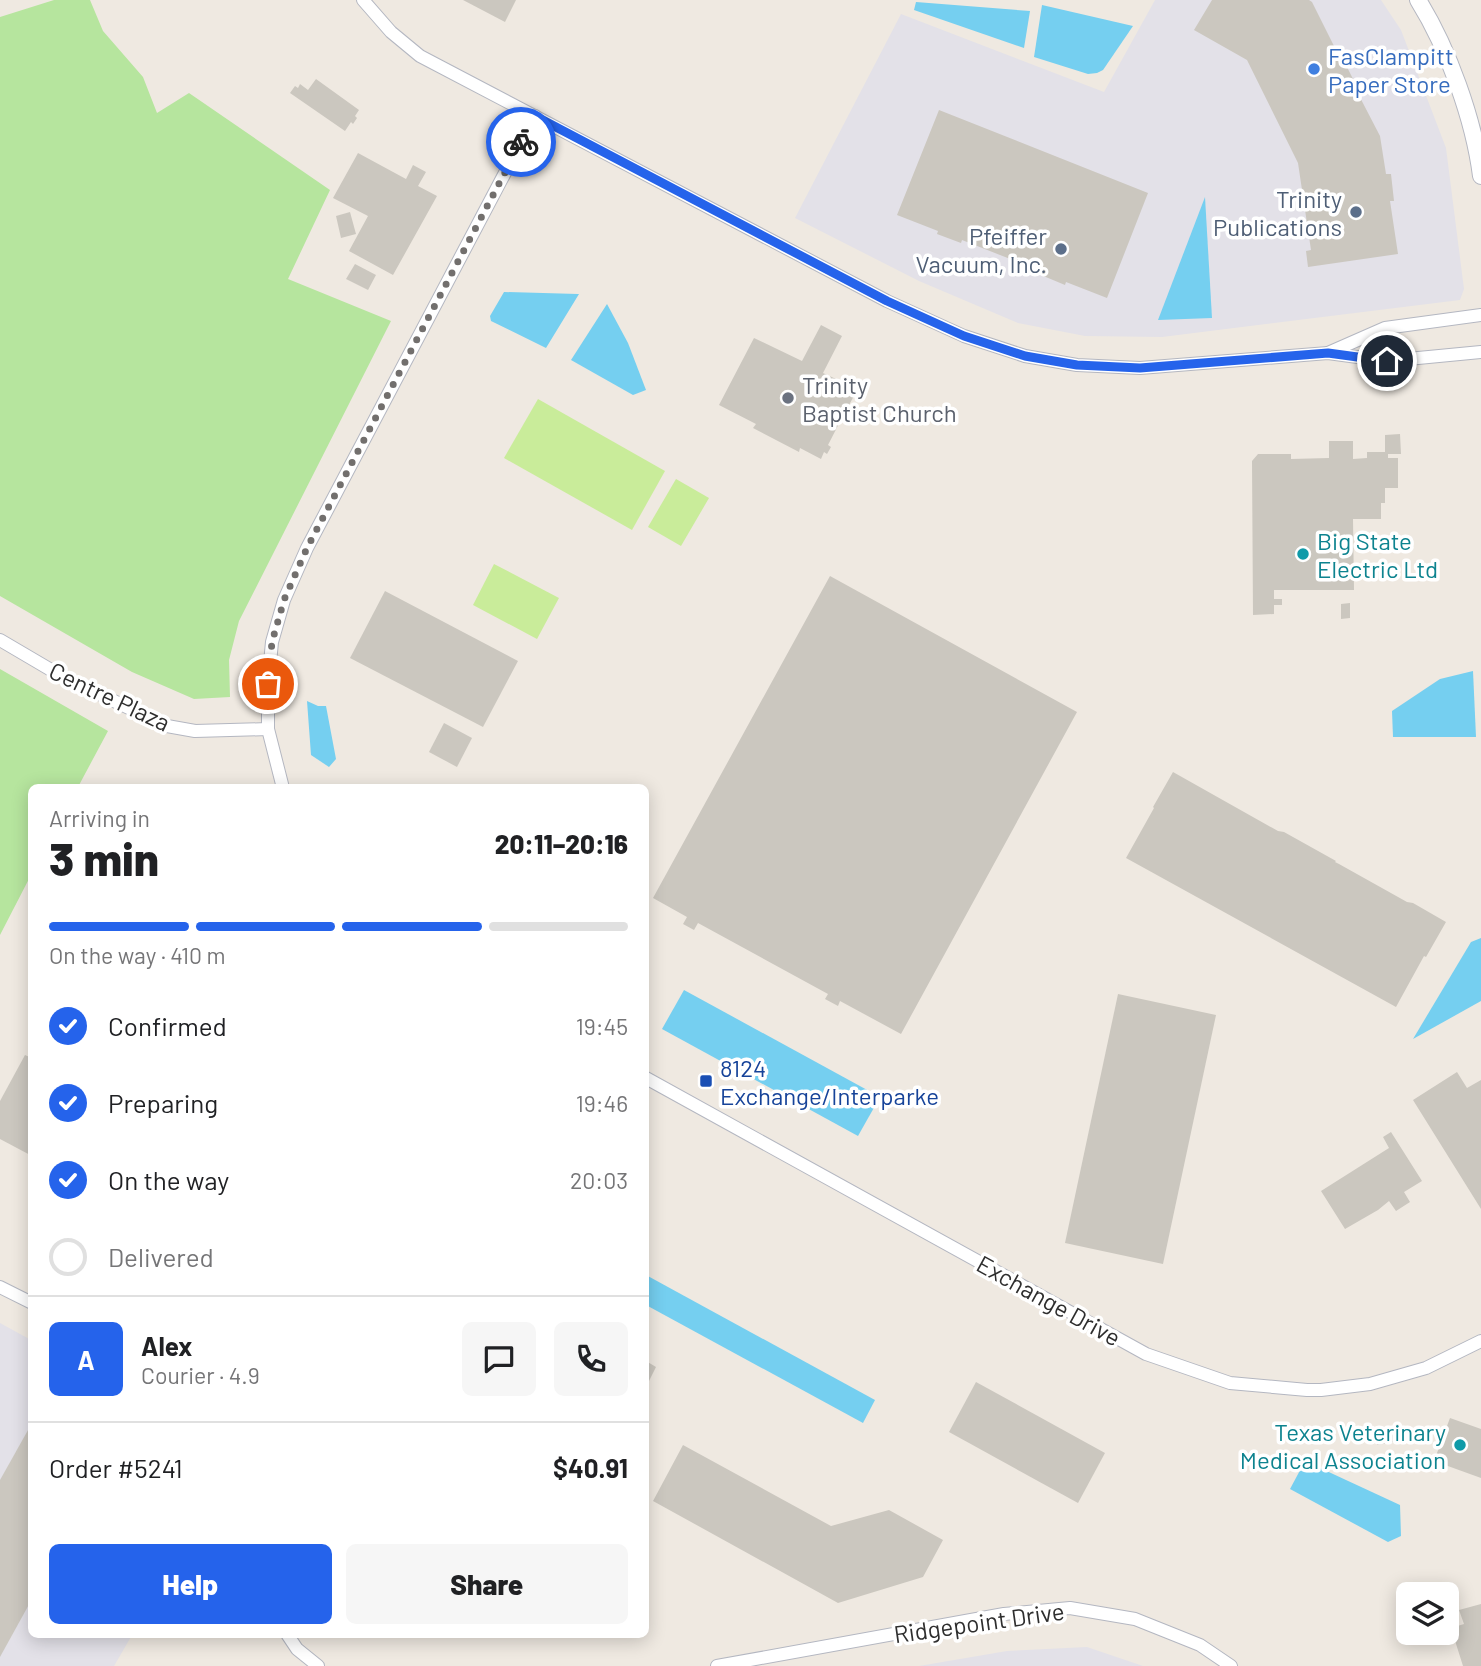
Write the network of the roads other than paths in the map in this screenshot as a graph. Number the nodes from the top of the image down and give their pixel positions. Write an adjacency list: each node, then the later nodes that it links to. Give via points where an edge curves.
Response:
1 (363, 0): 3 (street, via 420,56)
2 (1418, 0): 4 (street, via 1442,44 1467,111)
3 (535, 116): 7 (street, via 887,301 964,336 1025,356 1077,365 1140,368); 9 (street, via 307,548 284,600 272,642)
4 (1481, 176)
5 (1481, 315): 7 (street, via 1385,328)
6 (1481, 352): 7 (street, via 1387,361)
7 (1328, 353)
8 (0, 640): 9 (street, Centre Plaza, via 63,677 167,726 195,731)
9 (268, 729): 10 (street)
10 (282, 784)
11 (649, 1080): 14 (street, Exchange Drive, via 1146,1354 1230,1383 1307,1390 1370,1384 1426,1368)
12 (0, 1287): 13 (street)
13 (28, 1301)
14 (1481, 1341)
15 (290, 1638): 16 (street)
16 (318, 1666)
17 (717, 1666): 18 (street, Ridgepoint Drive, via 1004,1614 1070,1608 1135,1619 1200,1645)
18 (1231, 1666)

